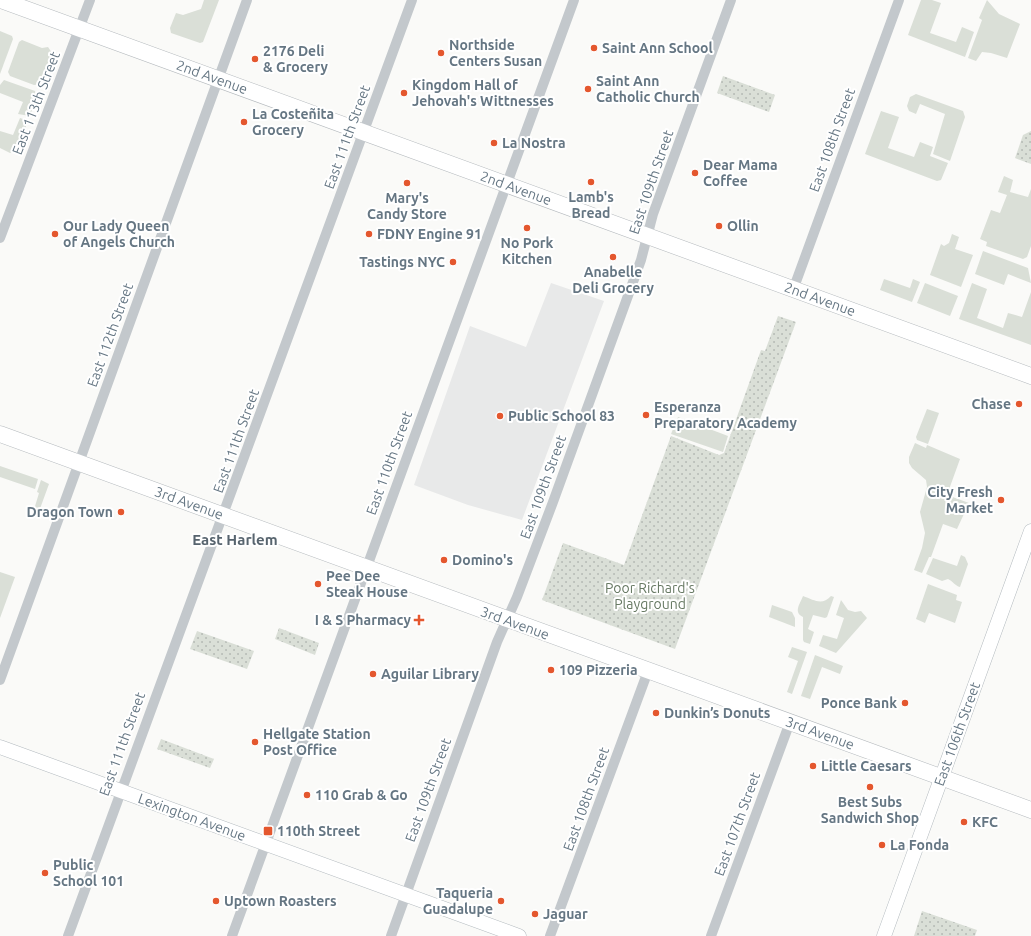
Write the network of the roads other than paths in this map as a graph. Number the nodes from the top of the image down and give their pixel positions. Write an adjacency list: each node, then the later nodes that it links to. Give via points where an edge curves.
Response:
1 (1, 0): 8 (main road, 2nd Avenue)
2 (90, 0): 8 (street, East 113th Street)
3 (247, 0): 9 (street, East 112th Street)
4 (412, 0): 10 (street, East 111th Street)
5 (574, 0): 11 (street, East 110th Street)
6 (731, 0): 12 (street, East 109th Street)
7 (899, 0): 14 (street, East 108th Street)
8 (79, 29): 9 (main road, 2nd Avenue); 13 (street, East 113th Street)
9 (218, 79): 10 (main road, 2nd Avenue); 17 (street, East 112th Street)
10 (363, 133): 11 (main road, 2nd Avenue); 18 (street, East 111th Street)
11 (506, 184): 12 (main road, 2nd Avenue); 20 (street, East 110th Street)
12 (647, 236): 14 (main road, 2nd Avenue); 21 (street, East 109th Street, via 641,260 570,457)
13 (0, 238)
14 (793, 290): 15 (main road, 2nd Avenue)
15 (1031, 376)
16 (0, 434): 17 (main road, 3rd Avenue)
17 (78, 463): 18 (main road, 3rd Avenue); 23 (street, East 112th Street)
18 (223, 516): 20 (main road, 3rd Avenue); 27 (street, East 111th Street, via 212,539)
19 (1031, 532): 26 (main road, East 106th Street)
20 (366, 568): 21 (main road, 3rd Avenue); 29 (street, East 110th Street)
21 (507, 620): 22 (main road, 3rd Avenue); 30 (street, East 109th Street)
22 (648, 671): 24 (main road, 3rd Avenue); 35 (street, East 108th Street)
23 (0, 680)
24 (790, 722): 26 (main road, 3rd Avenue); 36 (street, East 107th Street)
25 (0, 747): 27 (main road, Lexington Avenue)
26 (941, 778): 28 (main road, 3rd Avenue); 37 (main road, East 106th Street)
27 (121, 790): 29 (main road, Lexington Avenue); 31 (street, East 111th Street)
28 (1031, 810)
29 (265, 843): 30 (main road, Lexington Avenue); 32 (street, East 110th Street)
30 (406, 894): 33 (street, East 109th Street); 34 (main road, Lexington Avenue)
31 (68, 936)
32 (232, 936)
33 (391, 936)
34 (520, 936)
35 (550, 936)
36 (711, 936)
37 (884, 936)

